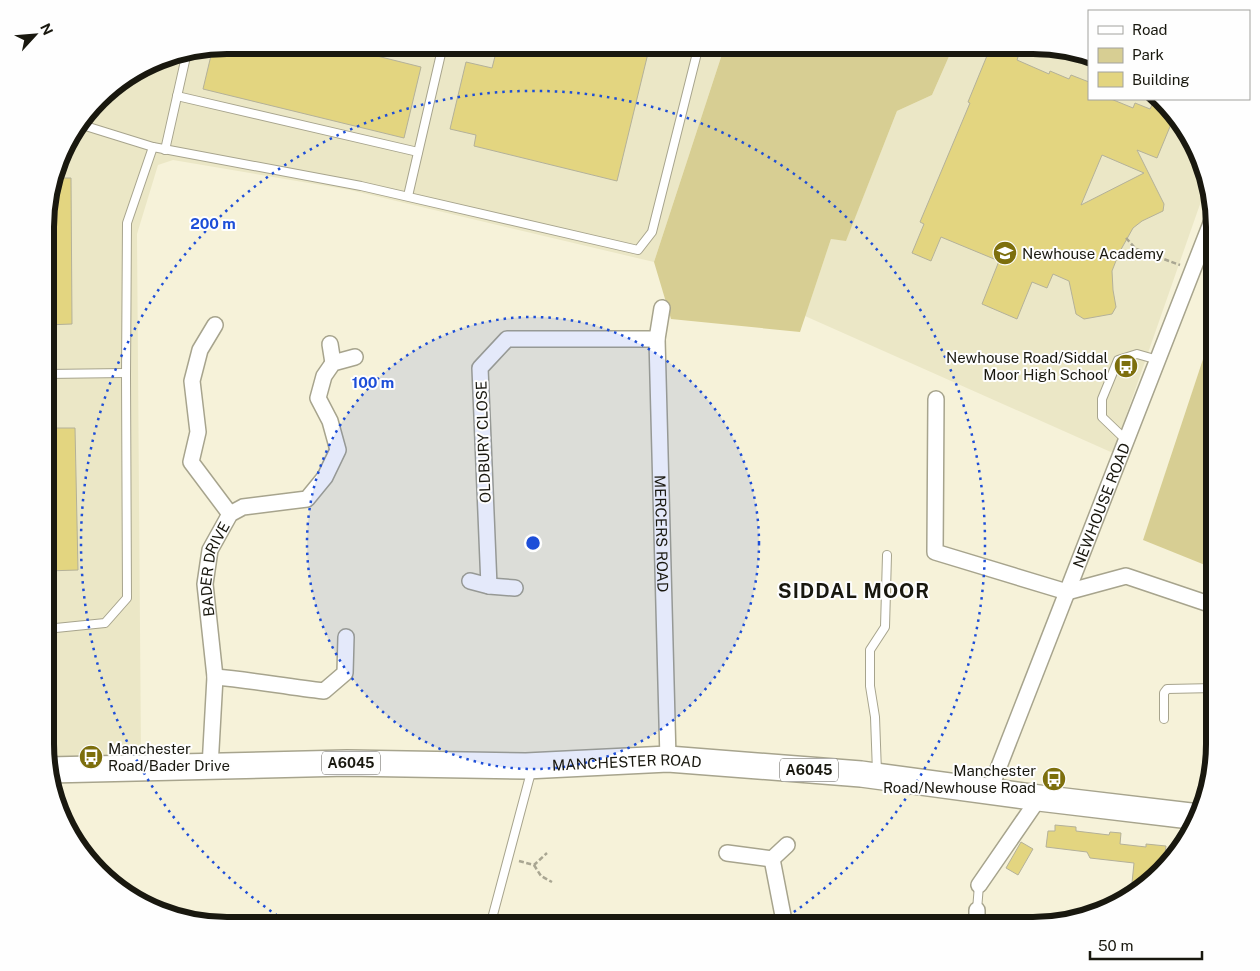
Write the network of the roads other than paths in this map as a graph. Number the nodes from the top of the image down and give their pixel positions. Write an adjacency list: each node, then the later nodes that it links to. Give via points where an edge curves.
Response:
1 (441, 54): 8 (lane)
2 (697, 54): 9 (lane, via 652,232 638,250)
3 (185, 59): 4 (lane)
4 (177, 96): 7 (lane); 8 (lane)
5 (87, 126): 6 (lane)
6 (153, 147): 7 (lane); 18 (lane, via 127,223)
7 (165, 150): 9 (lane)
8 (418, 152): 9 (lane)
9 (408, 196)
10 (1206, 236): 16 (street, NEWHOUSE ROAD)
11 (662, 308): 13 (street, MERCERS ROAD)
12 (215, 326): 22 (street, via 200,350 192,381 198,432 191,462)
13 (657, 339): 25 (street, OLDBURY CLOSE, via 507,339 480,368); 34 (street, MERCERS ROAD)
14 (330, 344): 17 (street)
15 (355, 357): 17 (street)
16 (1158, 360): 21 (street, NEWHOUSE ROAD); 21 (lane, via 1137,354 1118,360 1102,399 1102,417)
17 (333, 363): 22 (street, BADER DRIVE, via 324,376 318,398 330,421 338,450 325,478 307,499 243,507)
18 (126, 372): 19 (lane); 29 (lane, via 127,598 105,623)
19 (54, 374)
20 (936, 399): 27 (street, via 934,552)
21 (1126, 440): 27 (street, NEWHOUSE ROAD)
22 (230, 514): 31 (street, BADER DRIVE, via 210,550 206,584)
23 (887, 556): 38 (lane, via 885,627 870,650)
24 (470, 581): 25 (street)
25 (489, 586): 26 (street)
26 (515, 588)
27 (1067, 592): 28 (street, via 1126,576); 39 (street, NEWHOUSE ROAD)
28 (1206, 603)
29 (54, 628)
30 (346, 637): 31 (street, via 345,673 324,691)
31 (215, 677): 36 (street, BADER DRIVE)
32 (1206, 688): 33 (lane, via 1167,689 1164,693)
33 (1164, 719)
34 (668, 759): 35 (main road, MANCHESTER ROAD / A6045); 38 (main road, MANCHESTER ROAD / A6045)
35 (530, 766): 36 (main road, MANCHESTER ROAD / A6045, via 348,763); 47 (lane)
36 (210, 767): 37 (main road, MANCHESTER ROAD / A6045)
37 (56, 770)
38 (877, 776): 39 (main road, MANCHESTER ROAD / A6045)
39 (989, 792): 40 (main road, MANCHESTER ROAD / A6045)
40 (1038, 798): 41 (main road, MANCHESTER ROAD / A6045); 45 (street)
41 (1191, 816)
42 (787, 845): 44 (street)
43 (727, 853): 44 (street)
44 (772, 859): 48 (street)
45 (979, 886): 46 (lane)
46 (977, 910): 49 (street)
47 (492, 917)
48 (783, 917)
49 (977, 917)

